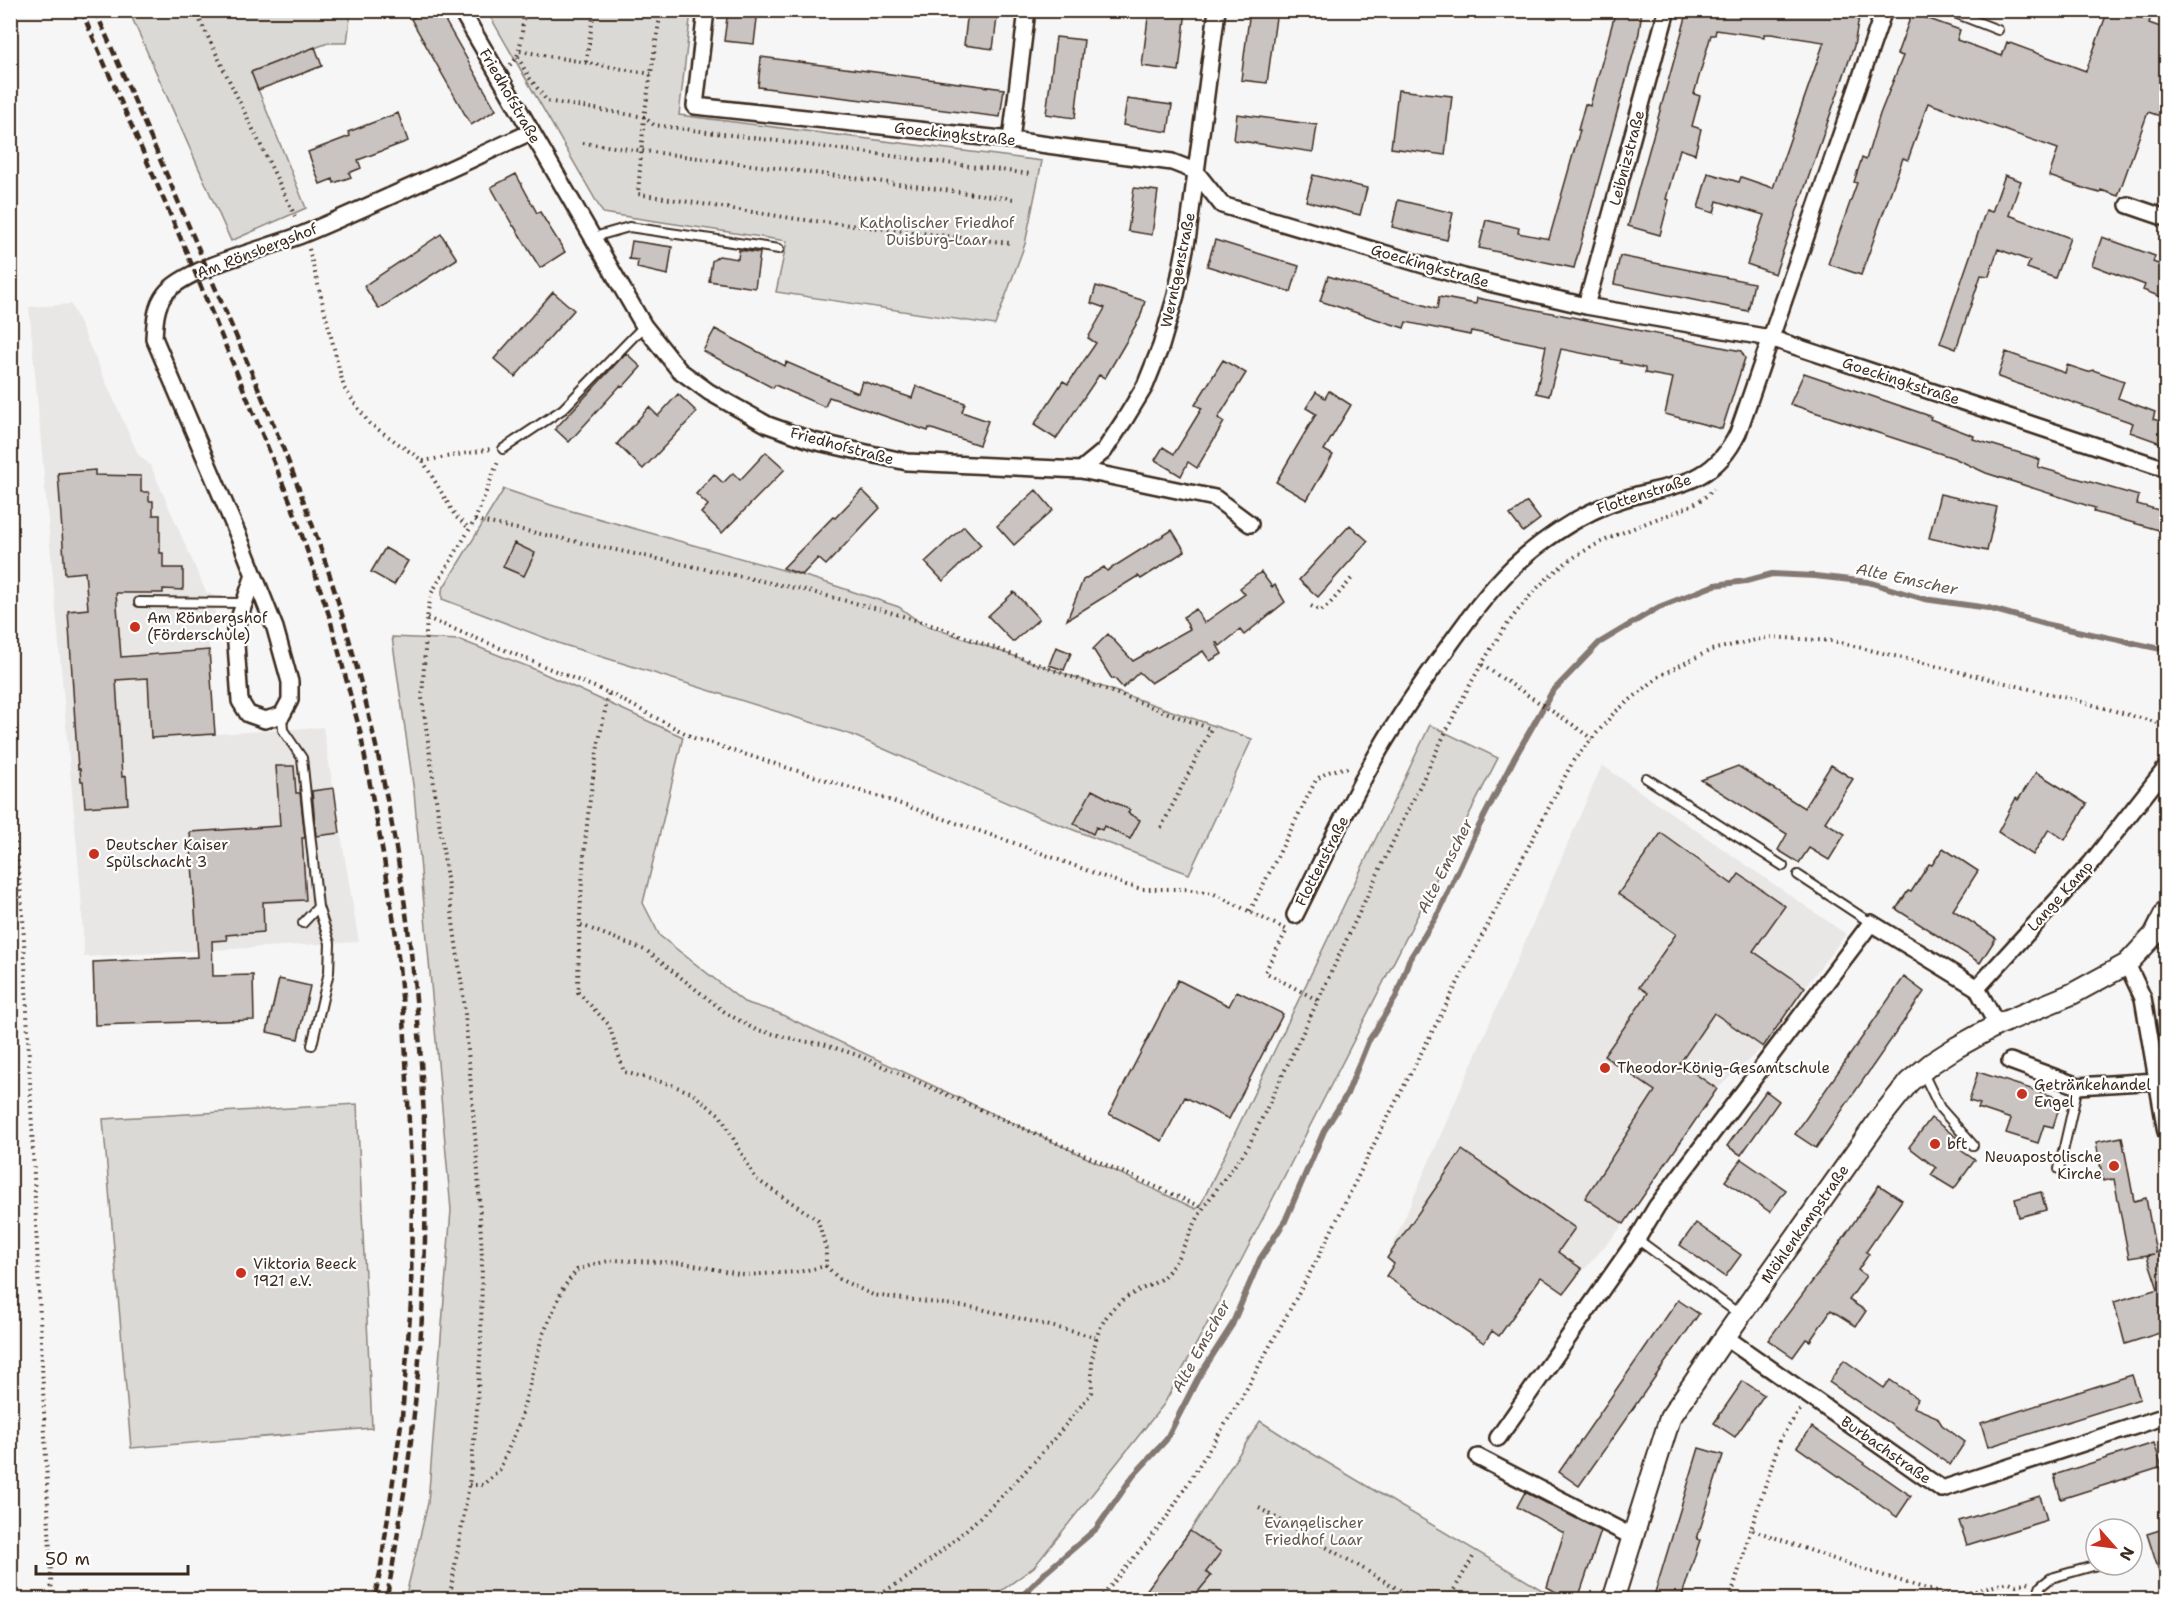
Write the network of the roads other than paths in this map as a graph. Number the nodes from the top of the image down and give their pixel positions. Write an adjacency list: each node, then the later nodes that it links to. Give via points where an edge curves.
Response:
1 (461, 10): 9 (street, Friedhofstraße)
2 (706, 10): 10 (street, Goeckingkstraße, via 695,106)
3 (1027, 10): 10 (street)
4 (1217, 10): 11 (street, Werntgenstraße)
5 (1667, 10): 16 (street, Leibnizstraße)
6 (1884, 10): 18 (street, Flottenstraße)
7 (1947, 10): 8 (lane)
8 (1998, 30)
9 (531, 132): 14 (street, Friedhofstraße); 23 (street, Am Rönsbergshof, via 303,234 180,281 164,295 155,314 154,338)
10 (1011, 140): 11 (street, Goeckingkstraße, via 1172,162)
11 (1195, 171): 16 (street, Goeckingkstraße, via 1222,206 1464,277); 21 (street, Werntgenstraße, via 1186,244 1161,346 1125,419 1104,451)
12 (2128, 205): 13 (street)
13 (2166, 218)
14 (594, 237): 15 (lane, via 628,227); 17 (street, Friedhofstraße)
15 (779, 249)
16 (1586, 306): 18 (street, Goeckingkstraße)
17 (644, 326): 19 (lane, via 563,409); 21 (street, Friedhofstraße, via 679,370 709,392 768,425 813,441 907,462)
18 (1770, 338): 20 (street, Goeckingkstraße); 33 (street, Flottenstraße, via 1738,433 1730,449 1706,474 1633,495 1582,516 1527,554 1483,599 1403,711 1366,774)
19 (503, 449)
20 (2166, 469)
21 (1081, 470): 22 (street, Friedhofstraße, via 1215,498)
22 (1250, 524)
23 (254, 575): 25 (street); 26 (street, Am Rönsbergshof, via 275,628 290,682 290,700)
24 (139, 602): 25 (lane)
25 (245, 603): 26 (street, via 235,630 240,701 248,714 264,720)
26 (282, 715): 31 (lane, via 283,730 302,758)
27 (2166, 768): 37 (street, Lange Kamp, via 2092,861)
28 (1646, 778): 29 (lane)
29 (1783, 866)
30 (1797, 875): 35 (lane)
31 (318, 907): 34 (lane); 39 (lane, via 330,943 329,972)
32 (2166, 911): 36 (street, via 2154,935)
33 (1295, 915)
34 (303, 923)
35 (1871, 923): 37 (street); 47 (street, via 1657,1206)
36 (2127, 964): 38 (street, Möhlenkampstraße, via 2072,994); 42 (street, via 2143,998)
37 (1977, 988): 38 (street)
38 (1997, 1025): 41 (street, Möhlenkampstraße)
39 (312, 1045)
40 (2010, 1061): 43 (street)
41 (1922, 1071): 45 (lane, via 1940,1108); 48 (street, Möhlenkampstraße, via 1878,1121)
42 (2157, 1081): 43 (street); 44 (street)
43 (2078, 1086): 46 (lane)
44 (2166, 1132)
45 (1973, 1145)
46 (2059, 1169)
47 (1637, 1239): 48 (lane); 51 (street)
48 (1741, 1315): 49 (street, Möhlenkampstraße)
49 (1725, 1337): 50 (street, Burbachstraße, via 1942,1489); 53 (street, Möhlenkampstraße, via 1670,1418)
50 (2166, 1416)
51 (1498, 1438)
52 (1478, 1456): 53 (street)
53 (1633, 1537): 55 (street, Möhlenkampstraße)
54 (2084, 1569): 56 (lane, via 2051,1578)
55 (1613, 1599)
56 (2035, 1599)

